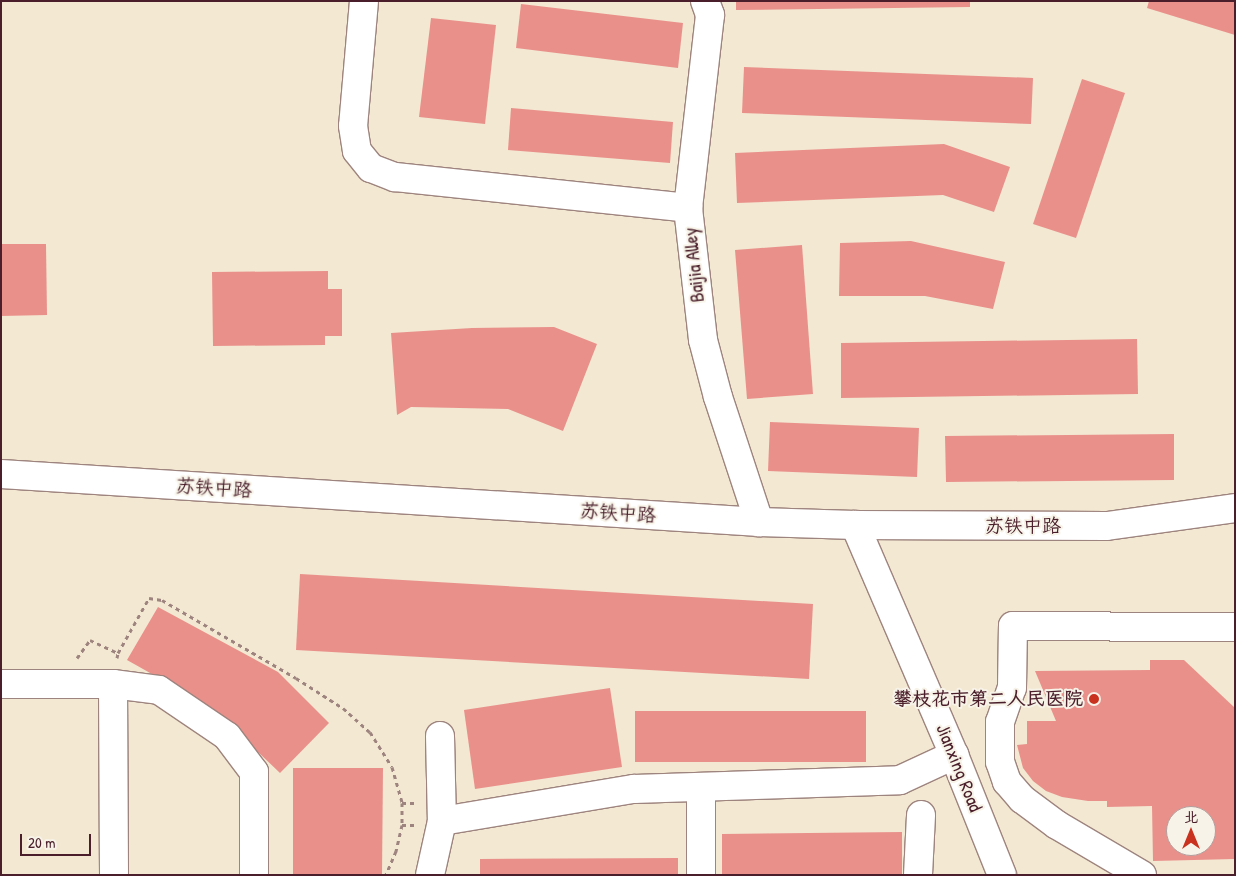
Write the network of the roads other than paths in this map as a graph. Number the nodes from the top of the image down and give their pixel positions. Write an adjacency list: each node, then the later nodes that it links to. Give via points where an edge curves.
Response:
1 (364, 1): 3 (main road, via 353,126 357,151 371,168 395,176)
2 (705, 1): 3 (main road, Baijia Alley, via 710,15)
3 (688, 208): 6 (main road, Baijia Alley, via 703,340)
4 (1, 474): 6 (main road, 苏铁中路)
5 (1235, 508): 7 (main road, 苏铁中路, via 1107,526)
6 (759, 522): 7 (main road, 苏铁中路)
7 (856, 525): 12 (main road, Jianxing Road)
8 (1235, 627): 22 (main road, via 1013,626 1012,688 1000,722 1000,762 1007,782 1022,799 1057,825)
9 (1, 684): 10 (main road)
10 (113, 684): 16 (main road); 17 (main road, via 159,690 227,736 254,772)
11 (440, 736): 15 (main road)
12 (954, 755): 13 (main road, via 900,780); 21 (main road, Jianxing Road)
13 (701, 787): 15 (main road, via 634,790); 19 (main road)
14 (920, 815): 20 (main road)
15 (442, 820): 18 (main road)
16 (114, 875)
17 (254, 875)
18 (430, 875)
19 (701, 875)
20 (918, 875)
21 (1002, 875)
22 (1142, 875)

